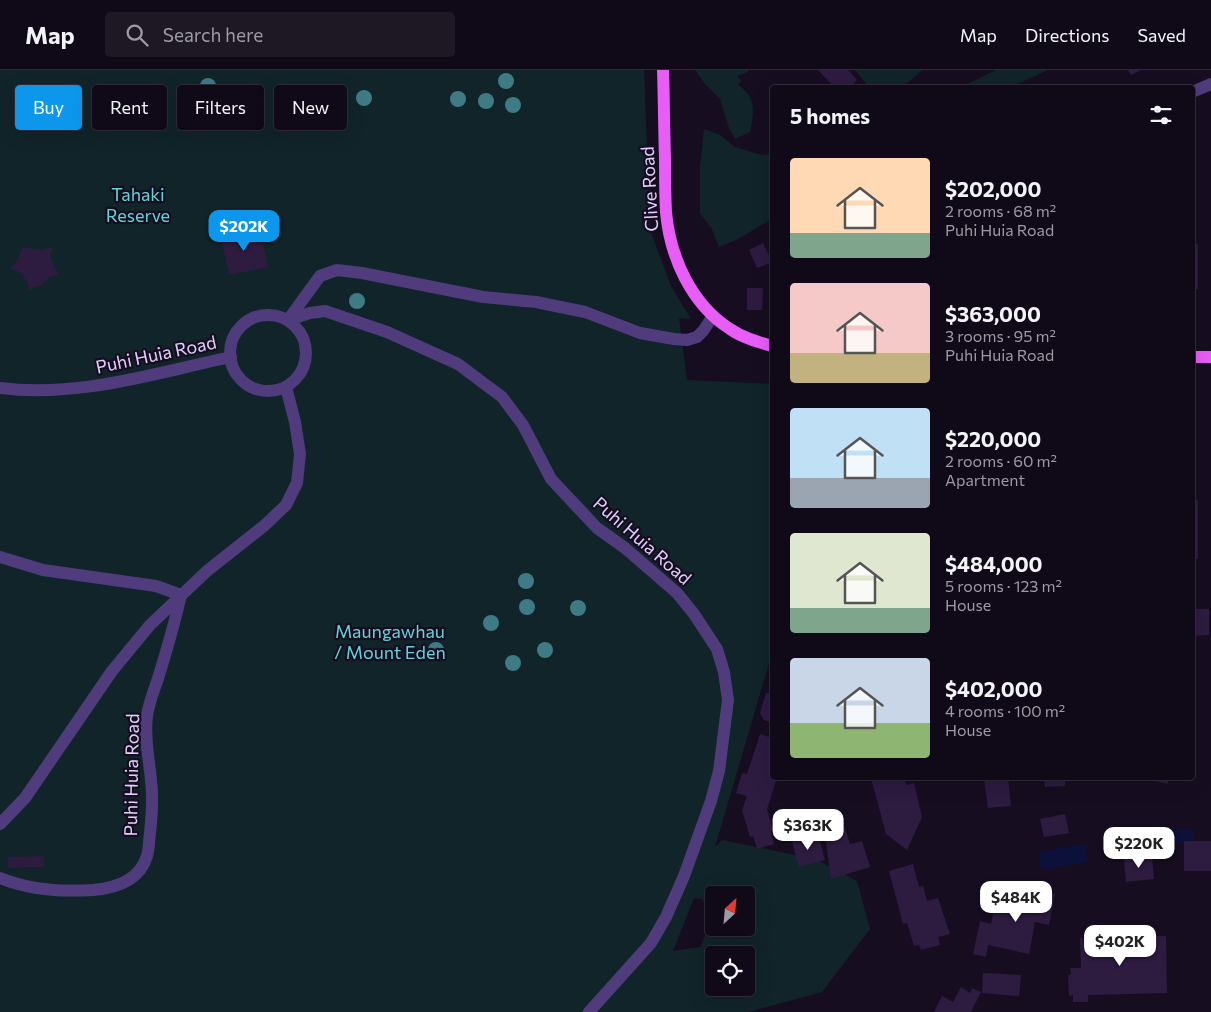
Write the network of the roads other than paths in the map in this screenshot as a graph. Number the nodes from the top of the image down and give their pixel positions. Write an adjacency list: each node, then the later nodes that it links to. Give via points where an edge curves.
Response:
1 (663, 70): 4 (main road, Clive Road, via 666,212 670,238 678,264 692,290)
2 (1211, 84): 3 (street)
3 (1195, 91)
4 (713, 316): 5 (street, via 697,337 674,340 536,302 483,297 337,270 320,276); 6 (main road, Clive Road, via 753,341)
5 (288, 320): 7 (street, via 262,316 247,322 232,342); 10 (street, via 303,338 306,358 299,376); 16 (street, Puhi Huia Road, via 325,311 387,332 458,364 502,397 523,425 551,479 597,528 677,593 717,649 728,700 719,771 711,801 684,876 651,943)
6 (770, 345)
7 (231, 357): 10 (street, via 234,370 250,386 274,391); 11 (street, Puhi Huia Road, via 87,388 23,391)
8 (1195, 357): 9 (main road)
9 (1211, 357)
10 (286, 387): 13 (street, via 300,454 292,494 279,512)
11 (0, 388)
12 (0, 558): 13 (street, via 43,570 156,586)
13 (181, 595): 14 (street, via 112,671 25,798); 15 (street, Puhi Huia Road, via 147,713 152,814 143,865 137,874 120,885 97,890 56,892)
14 (0, 824)
15 (0, 878)
16 (589, 1012)

